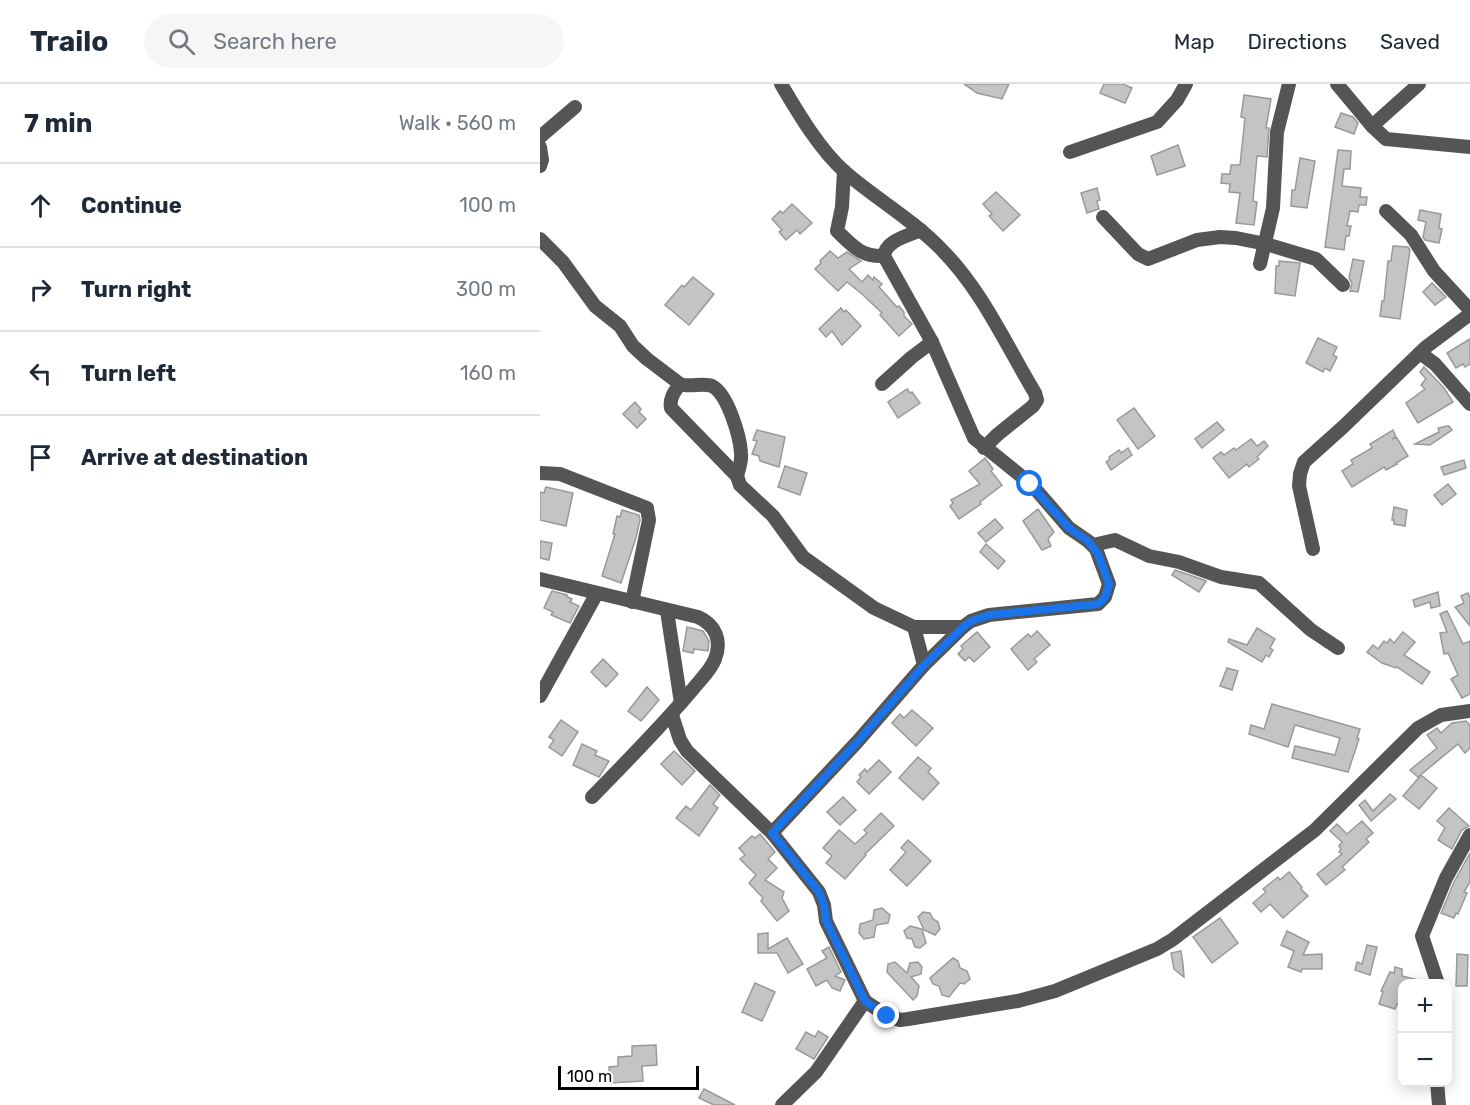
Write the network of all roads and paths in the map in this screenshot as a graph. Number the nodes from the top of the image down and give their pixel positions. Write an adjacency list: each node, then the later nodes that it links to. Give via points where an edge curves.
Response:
1 (781, 84): 13 (street, via 797,112)
2 (1186, 84): 11 (street, via 1157,122)
3 (1289, 84): 18 (street, via 1277,132 1274,196)
4 (1337, 84): 7 (street)
5 (1419, 84): 7 (street)
6 (575, 106): 8 (street)
7 (1372, 126): 10 (street, via 1386,139)
8 (540, 137)
9 (540, 147): 12 (street)
10 (1470, 147)
11 (1070, 152)
12 (540, 166)
13 (844, 171): 16 (street); 19 (street, via 837,231 861,252)
14 (1386, 211): 22 (street, via 1416,241 1434,272)
15 (1103, 217): 18 (street, via 1138,254 1148,259 1183,244 1220,237)
16 (921, 230): 19 (street, via 889,244); 28 (street, via 962,273 1037,397 1033,406)
17 (540, 239): 25 (street, via 595,306 620,326 633,346)
18 (1266, 244): 20 (street); 21 (street, via 1316,259)
19 (884, 256): 23 (street)
20 (1260, 264)
21 (1343, 285)
22 (1470, 312): 24 (street)
23 (932, 342): 26 (street); 28 (street, via 971,434)
24 (1420, 353): 27 (street, via 1435,364); 32 (street, via 1304,462 1299,486)
25 (680, 384): 30 (street, via 671,408); 30 (street, via 711,385 720,393 741,448)
26 (882, 384)
27 (1470, 404)
28 (984, 448): 31 (street, via 1030,484 1069,528)
29 (540, 473): 35 (street, via 560,474 647,508 650,519)
30 (737, 476): 37 (street, via 740,485 773,516 803,558 874,608)
31 (1093, 545): 38 (street, via 1109,584 1098,604 989,615); 39 (street, via 1115,540 1149,556 1221,577 1259,583 1311,630)
32 (1313, 549)
33 (540, 579): 34 (street)
34 (597, 593): 35 (street); 41 (street)
35 (632, 602): 36 (street)
36 (668, 611): 42 (street); 42 (street, via 707,621 716,638 713,664)
37 (914, 627): 38 (street); 40 (street)
38 (963, 627): 40 (street)
39 (1338, 648)
40 (924, 665): 46 (street)
41 (540, 696)
42 (681, 703): 44 (street)
43 (1470, 711): 49 (street, via 1441,715 1418,728 1315,830 1172,940 1143,957 1018,1001 908,1019 887,1016)
44 (672, 715): 45 (street); 46 (street, via 687,750)
45 (592, 797)
46 (772, 833): 49 (street, via 819,892 826,921)
47 (1470, 835): 48 (street, via 1446,878 1422,936)
48 (1436, 979)
49 (865, 1001): 51 (street, via 816,1072)
50 (1437, 1087): 52 (street)
51 (782, 1105)
52 (1439, 1105)

